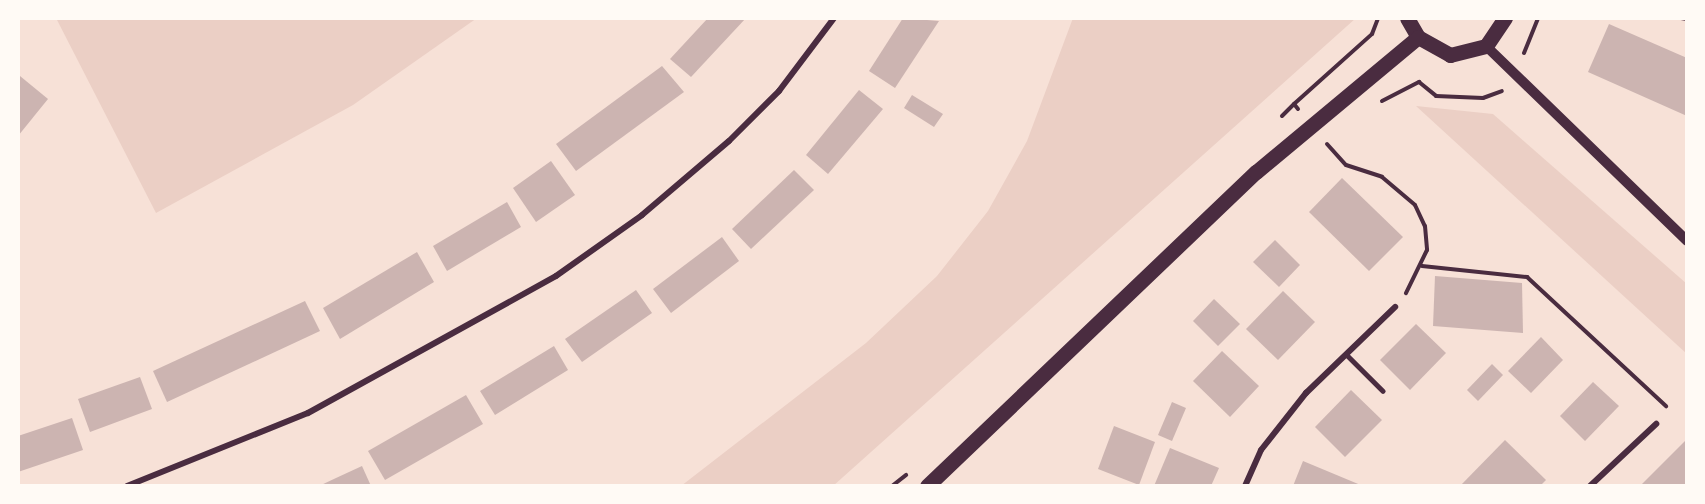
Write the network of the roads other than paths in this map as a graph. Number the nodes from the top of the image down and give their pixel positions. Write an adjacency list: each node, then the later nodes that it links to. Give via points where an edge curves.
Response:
1 (834, 18): 11 (street, via 779,90 729,141 642,214 556,276 308,413)
2 (1407, 18): 4 (main road)
3 (1505, 18): 5 (main road)
4 (1418, 38): 5 (main road, via 1450,55); 12 (main road, via 1256,172)
5 (1486, 46): 6 (street)
6 (1687, 241)
7 (1395, 307): 8 (street)
8 (1346, 354): 9 (lane); 13 (street, via 1306,393 1261,450)
9 (1383, 391)
10 (1656, 424): 14 (street)
11 (127, 486)
12 (927, 486)
13 (1245, 486)
14 (1591, 486)

